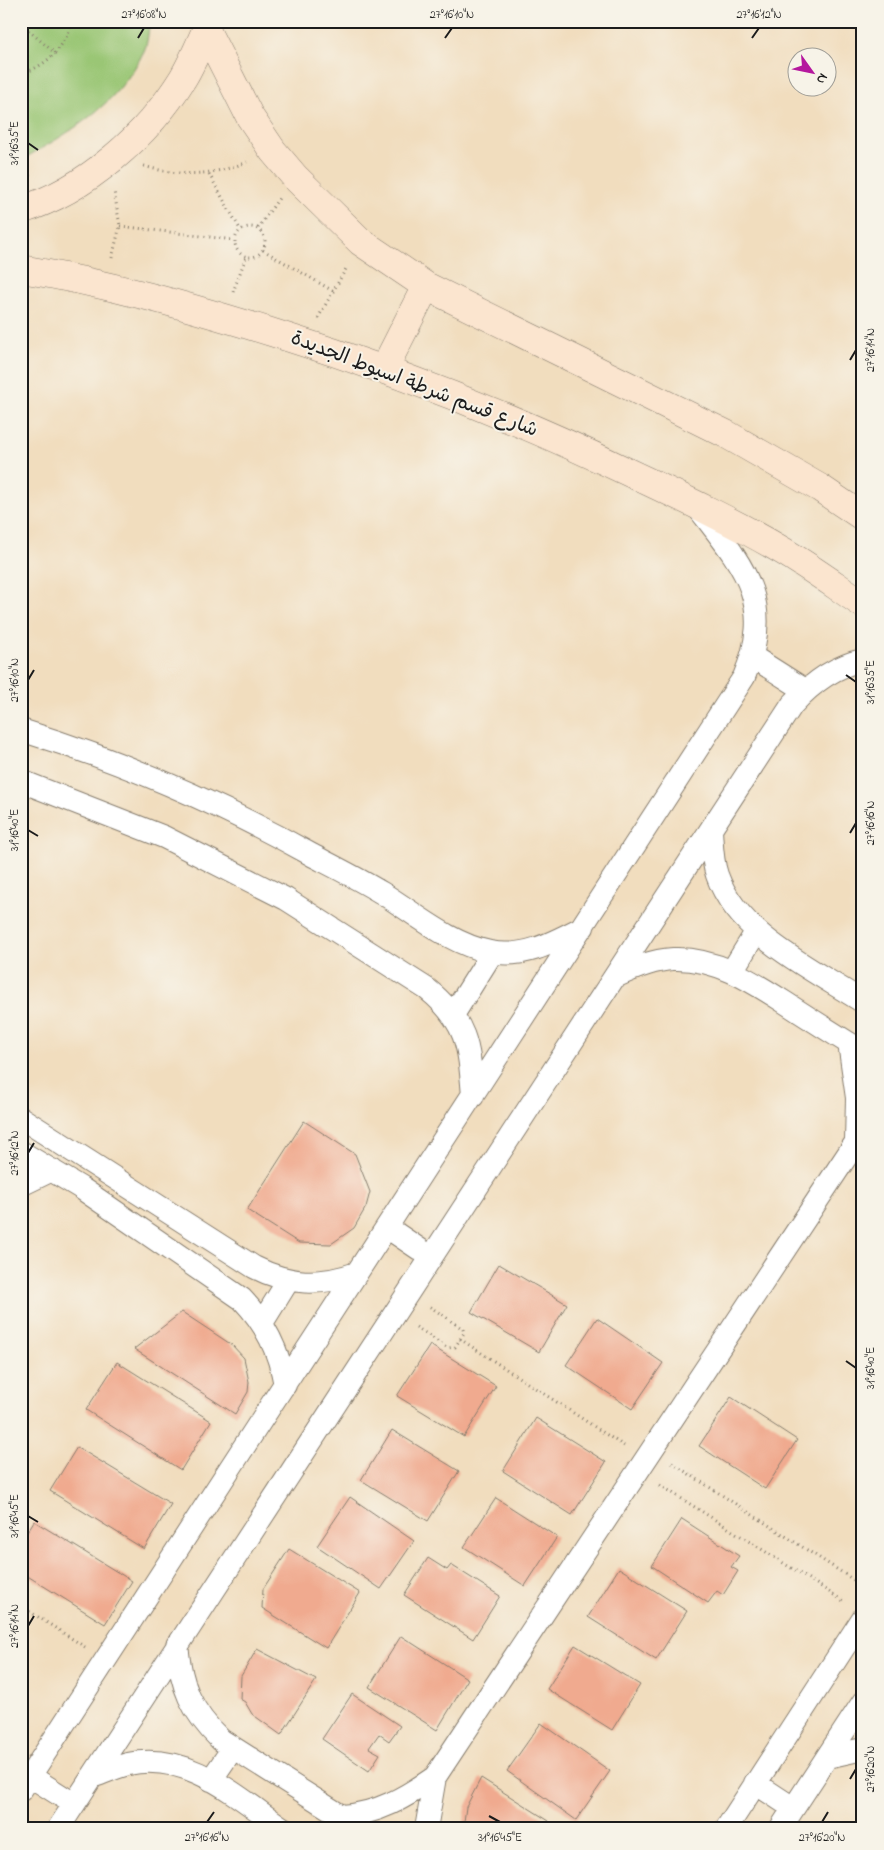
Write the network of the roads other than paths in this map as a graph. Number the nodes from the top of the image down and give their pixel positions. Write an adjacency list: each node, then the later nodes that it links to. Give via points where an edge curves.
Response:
1 (207, 26): 2 (main road, via 183,78 152,120 111,161 42,204); 4 (main road, via 250,117 273,151 360,242)
2 (21, 210)
3 (21, 269): 5 (main road, شارع قسم شرطة اسيوط الجديدة, via 224,317)
4 (426, 286): 5 (main road); 7 (main road, via 726,434 820,488)
5 (384, 369): 6 (main road, شارع قسم شرطة اسيوط الجديدة, via 564,442)
6 (696, 504): 8 (main road, شارع قسم شرطة اسيوط الجديدة, via 783,551); 9 (street, via 745,572 753,592 758,614)
7 (863, 517)
8 (863, 604)
9 (753, 657): 11 (street); 15 (street, via 733,697)
10 (863, 660): 11 (street, via 838,668)
11 (805, 690): 14 (street, via 781,721)
12 (21, 730): 17 (street, via 127,768 213,805 298,846 459,942)
13 (21, 780): 21 (street, via 164,837 286,899 427,989)
14 (711, 830): 16 (street, via 717,875 739,916); 19 (street)
15 (584, 927): 17 (street, via 541,948); 23 (street)
16 (756, 932): 18 (street); 20 (street)
17 (492, 953): 21 (street)
18 (732, 971): 19 (street, via 694,960 673,959 653,962); 22 (street)
19 (615, 976): 30 (street)
20 (863, 1002)
21 (453, 1015): 23 (street, via 464,1033 469,1051)
22 (856, 1048): 25 (street)
23 (473, 1096): 29 (street)
24 (21, 1118): 32 (street, via 254,1268)
25 (860, 1139): 42 (street)
26 (21, 1152): 27 (street)
27 (52, 1170): 28 (street); 33 (street, via 229,1289 254,1311)
28 (21, 1185)
29 (388, 1228): 30 (street); 31 (street)
30 (431, 1257): 36 (street)
31 (357, 1273): 32 (street, via 322,1282); 34 (street)
32 (288, 1281): 33 (street)
33 (262, 1323): 34 (street, via 274,1343)
34 (285, 1385): 44 (street)
35 (854, 1610): 45 (street)
36 (177, 1645): 38 (street, via 184,1688 194,1708 206,1726); 41 (street)
37 (863, 1702): 40 (street)
38 (233, 1748): 43 (street); 48 (street)
39 (863, 1749): 40 (street)
40 (827, 1757): 47 (street)
41 (92, 1777): 43 (street, via 127,1764 146,1762 183,1766); 46 (street)
42 (435, 1777): 48 (street, via 387,1806 363,1815); 52 (street)
43 (211, 1780): 50 (street)
44 (26, 1783): 46 (street)
45 (755, 1783): 47 (street); 53 (street)
46 (74, 1804): 49 (street)
47 (793, 1808): 54 (street)
48 (342, 1816): 51 (street)
49 (58, 1829)
50 (284, 1829)
51 (361, 1829)
52 (426, 1829)
53 (726, 1829)
54 (780, 1829)

